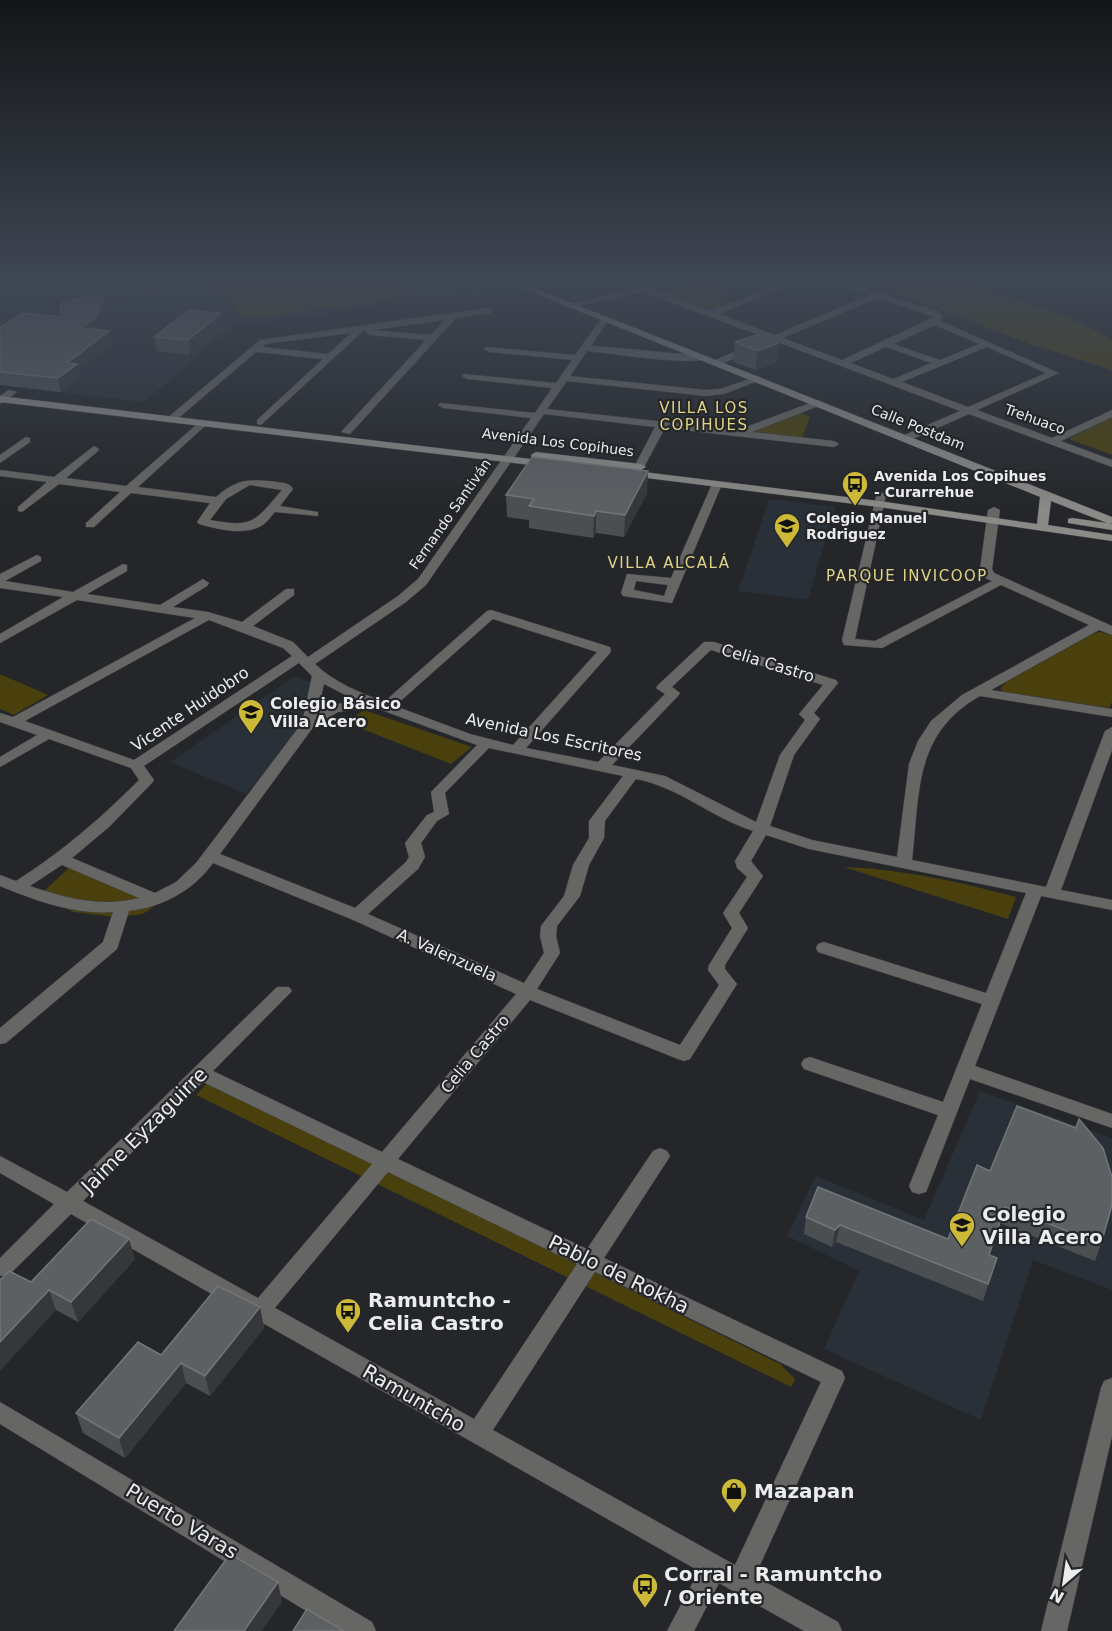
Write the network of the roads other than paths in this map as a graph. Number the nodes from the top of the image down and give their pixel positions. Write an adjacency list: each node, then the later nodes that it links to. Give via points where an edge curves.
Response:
1 (242, 358): 25 (street)
2 (330, 358): 26 (street)
3 (414, 358): 29 (street)
4 (577, 358): 17 (street, Fernando Santiván)
5 (704, 358): 12 (main road, Calle Postdam)
6 (728, 358): 12 (street)
7 (830, 358): 13 (street, Trehuaco)
8 (854, 358): 13 (street)
9 (925, 358): 14 (street)
10 (951, 358): 14 (street)
11 (1020, 358): 22 (street, via 1054,373)
12 (716, 363): 16 (main road, Calle Postdam)
13 (843, 363): 18 (street, Trehuaco)
14 (939, 363): 18 (street)
15 (467, 376): 17 (street)
16 (758, 379): 17 (street, via 725,391 706,393); 20 (main road, Calle Postdam)
17 (561, 382): 24 (street, Fernando Santiván)
18 (894, 382): 22 (street, Trehuaco)
19 (1, 398): 25 (main road, Avenida Los Copihues); 25 (main road, Avenida Los Copihues, via 12,392)
20 (818, 403): 30 (street); 31 (main road, Calle Postdam)
21 (443, 405): 24 (street)
22 (969, 410): 31 (street); 33 (street, Trehuaco)
23 (1112, 413): 33 (street)
24 (539, 414): 28 (street); 36 (street, Fernando Santiván)
25 (175, 416): 26 (main road, Avenida Los Copihues); 27 (main road, Avenida Los Copihues)
26 (261, 422): 29 (main road, Avenida Los Copihues)
27 (202, 423): 36 (main road, Avenida Los Copihues); 43 (street)
28 (661, 424): 30 (street); 39 (street)
29 (346, 432): 36 (main road, Avenida Los Copihues)
30 (738, 433): 34 (street)
31 (906, 438): 44 (main road, Calle Postdam)
32 (26, 440): 37 (street)
33 (1053, 441): 38 (street, Trehuaco)
34 (834, 444)
35 (94, 449): 41 (street)
36 (510, 455): 39 (main road, Avenida Los Copihues); 42 (main road, Avenida Los Copihues); 70 (street, Fernando Santiván, via 416,588)
37 (0, 460)
38 (1112, 464)
39 (639, 466): 45 (main road, Avenida Los Copihues)
40 (0, 473): 41 (street)
41 (56, 480): 43 (street); 48 (street)
42 (717, 484): 45 (main road, Avenida Los Copihues); 60 (street)
43 (128, 489): 46 (street); 53 (street)
44 (1046, 495): 51 (main road, Calle Postdam); 52 (main road)
45 (880, 500): 50 (main road, Avenida Los Copihues); 59 (street, via 849,642 877,645)
46 (218, 501): 47 (street, via 244,483 287,487); 47 (street, via 203,522 252,526)
47 (272, 508): 49 (street)
48 (22, 509)
49 (314, 514)
50 (994, 515): 52 (main road, Avenida Los Copihues); 59 (street, via 986,569)
51 (1112, 521)
52 (1042, 522): 54 (main road, Avenida Los Copihues); 55 (main road)
53 (90, 525)
54 (1112, 527)
55 (1112, 538)
56 (37, 559): 58 (street)
57 (123, 568): 64 (street)
58 (0, 579)
59 (1000, 581): 68 (street)
60 (675, 582)
61 (203, 583): 65 (street)
62 (0, 584): 64 (street, Avenida Los Escritores)
63 (290, 592): 67 (street)
64 (78, 595): 65 (street, Avenida Los Escritores); 69 (street)
65 (163, 608): 66 (street, Avenida Los Escritores)
66 (208, 616): 67 (street, Avenida Los Escritores); 75 (street)
67 (244, 627): 70 (street, Avenida Los Escritores, via 288,645)
68 (1106, 628): 72 (street)
69 (0, 639)
70 (304, 661): 71 (street, Avenida Los Escritores); 82 (street, Vicente Huidobro)
71 (319, 675): 73 (street, Avenida Los Escritores); 76 (street)
72 (979, 692): 74 (street); 88 (street, via 936,724 920,752)
73 (378, 706): 76 (street, via 335,708); 79 (street, Avenida Los Escritores); 80 (street, via 491,614 605,650)
74 (1112, 713)
75 (7, 719): 78 (street)
76 (309, 723): 86 (street)
77 (1112, 731): 90 (street)
78 (46, 735): 81 (street); 82 (street)
79 (486, 743): 80 (street, Avenida Los Escritores); 94 (street, via 438,792 442,814 432,818 413,843 417,857 412,865)
80 (516, 750): 83 (street, Avenida Los Escritores)
81 (0, 763)
82 (136, 765): 87 (street, Vicente Huidobro, via 147,780 104,824)
83 (602, 767): 84 (street, Avenida Los Escritores); 85 (street, Celia Castro, via 673,693 663,688 709,645 831,683 806,714 813,719 787,755)
84 (633, 773): 85 (street, Avenida Los Escritores, via 674,784 724,814); 97 (street, Celia Castro, via 597,821 599,832 594,849 578,871 575,891 549,925 552,953)
85 (761, 830): 88 (street, Avenida Los Escritores); 97 (street, A. Valenzuela, via 743,861 755,876 731,913 740,928 717,965 716,970 728,984 684,1054)
86 (210, 856): 91 (street, via 186,883); 94 (street, A. Valenzuela)
87 (61, 859): 89 (street, Vicente Huidobro); 91 (street)
88 (904, 863): 90 (street, Avenida Los Escritores)
89 (4, 882): 93 (street, via 85,906)
90 (1044, 891): 92 (street, Avenida Los Escritores); 98 (street)
91 (157, 900): 93 (street)
92 (1112, 905)
93 (122, 908): 99 (street, via 111,945)
94 (357, 915): 97 (street, A. Valenzuela)
95 (824, 948): 98 (street)
96 (283, 991): 102 (street, Jaime Eyzaguirre)
97 (527, 992): 106 (street, Celia Castro)
98 (992, 1001): 101 (street)
99 (0, 1038)
100 (810, 1064): 103 (street)
101 (965, 1070): 103 (street); 104 (street)
102 (201, 1073): 106 (street, Pablo de Rokha); 109 (street, Jaime Eyzaguirre)
103 (948, 1111): 108 (street)
104 (1112, 1121)
105 (660, 1156): 110 (street)
106 (385, 1162): 110 (street, Pablo de Rokha); 112 (street, Celia Castro)
107 (0, 1164): 109 (street, Ramuntcho)
108 (919, 1186)
109 (70, 1204): 111 (street, Jaime Eyzaguirre); 112 (street, Ramuntcho)
110 (591, 1261): 115 (street); 118 (street, Pablo de Rokha, via 834,1378)
111 (3, 1268)
112 (260, 1311): 115 (street, Ramuntcho)
113 (1112, 1388): 116 (street)
114 (0, 1412): 120 (street, Puerto Varas)
115 (477, 1434): 117 (street, Ramuntcho)
116 (1106, 1441): 119 (street)
117 (714, 1568): 118 (street, Ramuntcho); 121 (street)
118 (740, 1582): 122 (street, Ramuntcho)
119 (1058, 1630)
120 (363, 1631)
121 (680, 1631)
122 (830, 1631)

